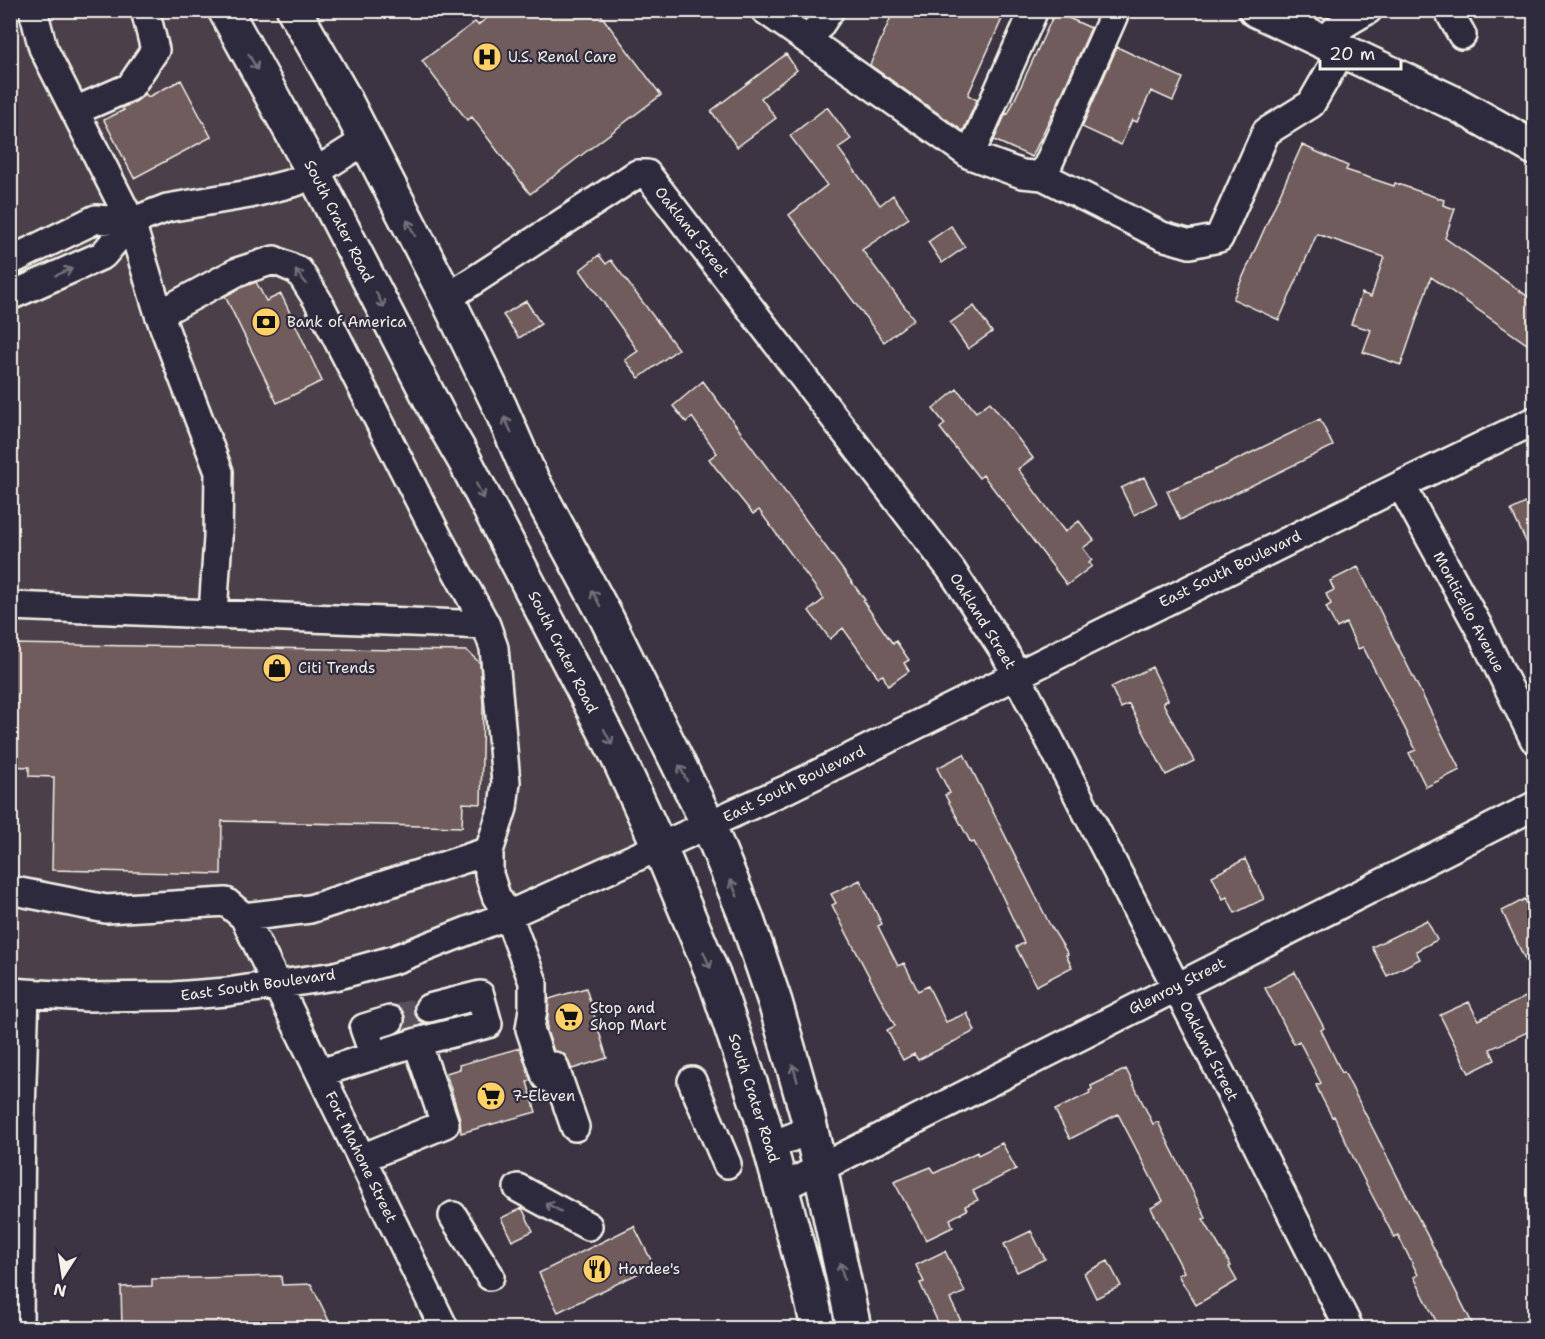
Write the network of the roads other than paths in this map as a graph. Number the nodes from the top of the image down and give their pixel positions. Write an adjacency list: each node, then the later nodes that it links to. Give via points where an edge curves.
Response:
1 (33, 10): 15 (street, via 43,48)
2 (145, 10): 15 (street, via 155,50 130,87)
3 (225, 10): 19 (main road, South Crater Road, one-way to 19)
4 (294, 10): 16 (main road)
5 (765, 10): 13 (street)
6 (830, 10): 13 (street)
7 (1034, 10): 18 (street)
8 (1116, 10): 20 (street)
9 (1257, 10): 14 (main road)
10 (1368, 10): 14 (street, via 1331,33)
11 (1448, 10): 12 (street)
12 (1462, 35)
13 (809, 41): 18 (street)
14 (1333, 46): 17 (main road, via 1458,105); 20 (street, via 1311,104 1266,132 1219,238 1190,244 1162,236)
15 (75, 111): 21 (street)
16 (366, 140): 19 (street); 24 (main road, one-way to 16)
17 (1534, 147)
18 (970, 155): 20 (street, via 1022,174)
19 (314, 173): 21 (street, via 250,194 167,208); 35 (main road, South Crater Road, one-way to 35, via 616,753)
20 (1043, 176)
21 (131, 222): 22 (street, via 96,219); 23 (street, one-way to 21, via 104,255); 25 (street)
22 (10, 261)
23 (10, 296)
24 (447, 298): 31 (street, Oakland Street, via 637,174 647,174 952,571); 34 (main road, one-way to 24, via 607,619 530,476)
25 (159, 314): 29 (street, via 219,472); 30 (street, one-way to 25, via 300,271 274,260 237,272)
26 (1534, 421): 27 (street, East South Boulevard)
27 (1401, 485): 31 (street, East South Boulevard); 32 (street, Monticello Avenue)
28 (10, 606): 29 (street)
29 (213, 613): 30 (street)
30 (486, 625): 36 (street, via 494,648 506,782 503,808)
31 (1017, 675): 34 (street, East South Boulevard); 41 (street, Oakland Street)
32 (1534, 739)
33 (1534, 806): 41 (street, Glenroy Street)
34 (709, 825): 35 (street, East South Boulevard); 52 (main road, one-way to 34, via 775,1002)
35 (660, 848): 38 (street, East South Boulevard); 53 (main road, South Crater Road, one-way to 53, via 716,982)
36 (489, 851): 38 (street, via 489,874); 39 (street, via 310,909)
37 (10, 890): 39 (street, via 106,909 226,902)
38 (508, 915): 40 (street, East South Boulevard, via 396,958 335,976); 44 (street, via 532,982)
39 (244, 917): 40 (street, Fort Mahone Street)
40 (278, 986): 42 (street, East South Boulevard, via 174,996 87,998); 48 (street, Fort Mahone Street)
41 (1176, 987): 56 (street, Glenroy Street); 66 (street, Oakland Street)
42 (18, 993): 62 (street)
43 (429, 1008): 46 (street, via 480,995 488,1024)
44 (533, 1009): 50 (street); 50 (street, via 530,1029 546,1077)
45 (390, 1020): 47 (street, via 364,1028)
46 (417, 1042): 47 (street); 54 (street, via 445,1124)
47 (374, 1056): 48 (street)
48 (320, 1073): 54 (street, Fort Mahone Street)
49 (692, 1081): 55 (street)
50 (560, 1083): 51 (street)
51 (575, 1127)
52 (810, 1130): 53 (street); 56 (main road)
53 (770, 1146): 58 (main road, South Crater Road)
54 (362, 1158): 63 (street, Fort Mahone Street)
55 (727, 1164)
56 (820, 1168): 58 (street, Glenroy Street); 65 (main road, one-way to 56)
57 (518, 1188): 60 (street, one-way to 57)
58 (781, 1188): 64 (main road, South Crater Road)
59 (453, 1216): 61 (street)
60 (588, 1226)
61 (490, 1276)
62 (19, 1329)
63 (444, 1329)
64 (818, 1329)
65 (854, 1329)
66 (1349, 1329)

